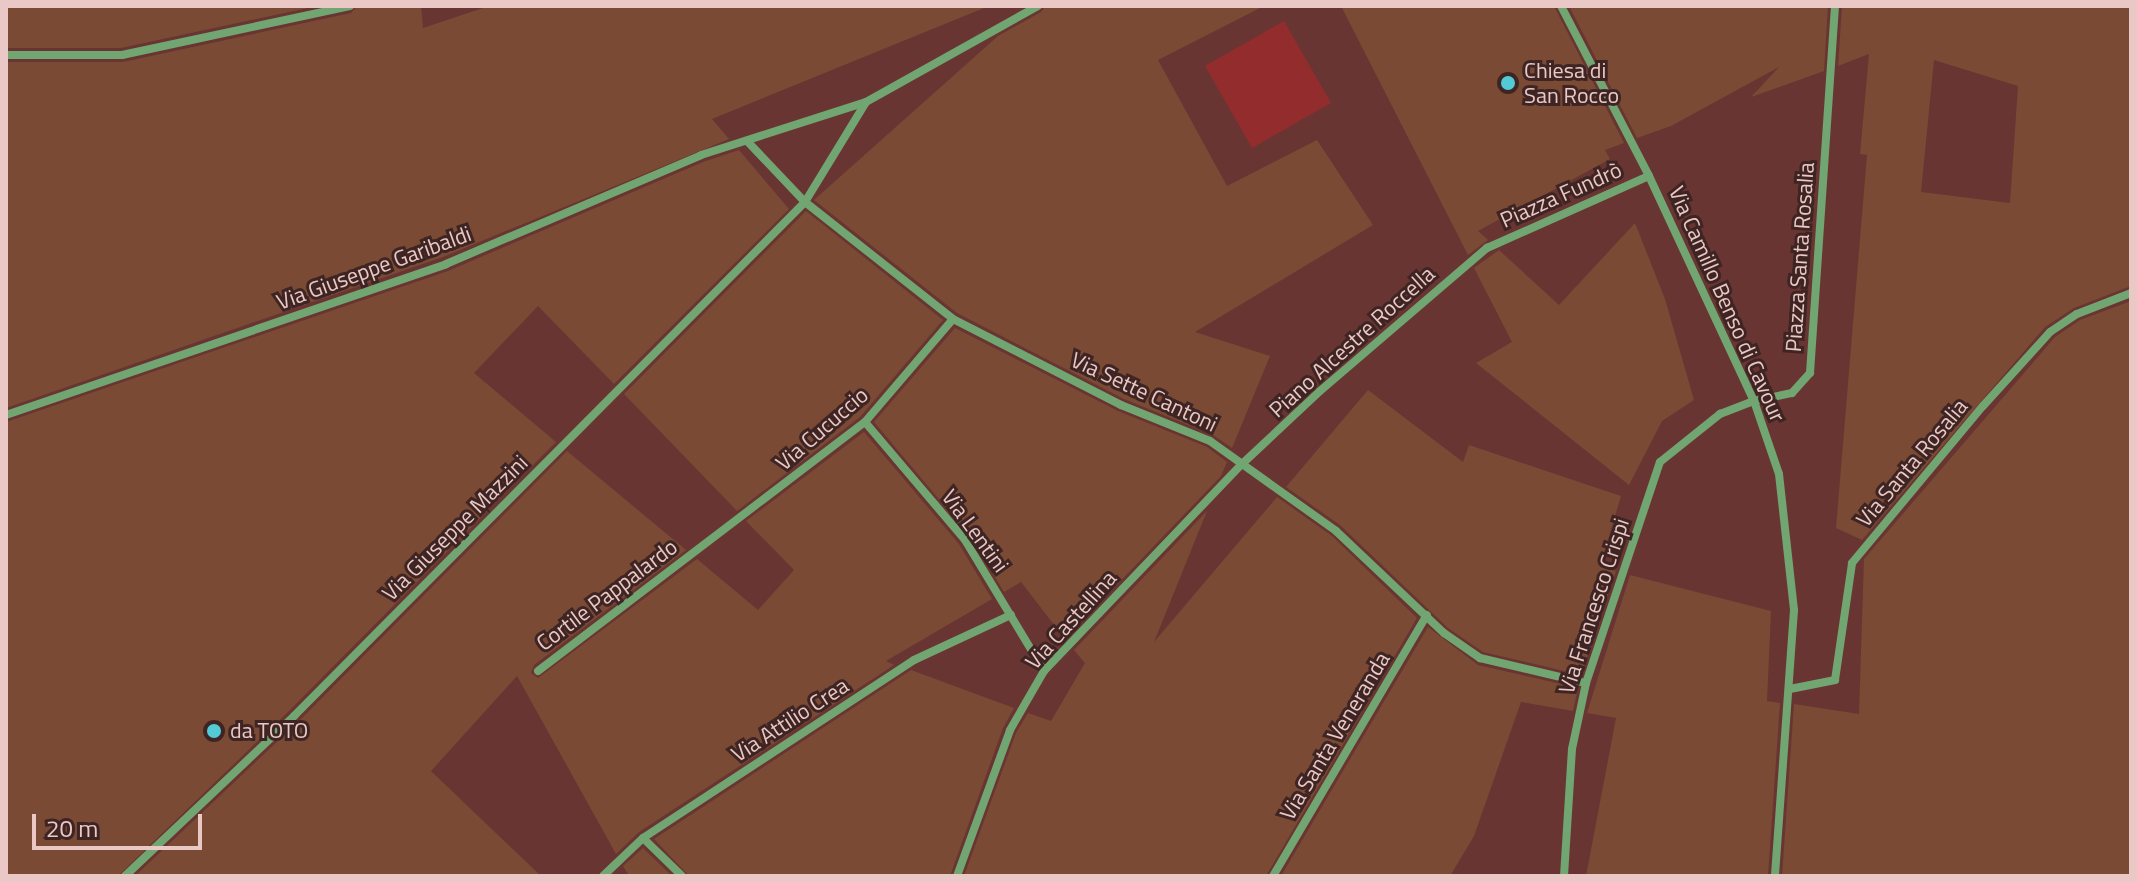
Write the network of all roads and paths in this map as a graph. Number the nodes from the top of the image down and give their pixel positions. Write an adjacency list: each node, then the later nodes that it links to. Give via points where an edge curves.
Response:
1 (350, 6): 5 (street, via 122,55)
2 (1038, 6): 6 (street, Via Giuseppe Garibaldi)
3 (1561, 6): 8 (street, Via Camillo Benso di Cavour)
4 (1835, 6): 13 (street, Piazza Santa Rosalia, via 1810,373 1792,393)
5 (6, 55)
6 (866, 102): 7 (street, Via Giuseppe Garibaldi); 9 (street, Via Giuseppe Mazzini)
7 (748, 142): 9 (street, Via Sette Cantoni); 14 (street, Via Giuseppe Garibaldi, via 701,155 446,264)
8 (1649, 176): 10 (street, Piazza Fundrò); 13 (street, Via Camillo Benso di Cavour)
9 (805, 202): 12 (street, Via Sette Cantoni); 25 (street, Via Giuseppe Mazzini, via 294,716)
10 (1487, 248): 16 (street, Piano Alcestre Roccella)
11 (2131, 293): 23 (street, Via Santa Rosalia, via 2077,314 2050,332 1983,406 1852,563 1835,680)
12 (953, 319): 15 (street, Via Cucuccio); 16 (street, Via Sette Cantoni, via 1121,405 1210,441)
13 (1754, 401): 22 (street, Via Francesco Crispi, via 1720,414 1660,462); 23 (street, Via Camillo Benso di Cavour, via 1779,474 1794,610)
14 (6, 415)
15 (865, 422): 17 (street, Via Cucuccio); 18 (street, Via Lentini, via 965,540)
16 (1242, 464): 19 (street, Via Sette Cantoni, via 1336,531); 21 (street, Via Castellina)
17 (698, 548): 20 (street, Cortile Pappalardo)
18 (1011, 615): 21 (street, Via Lentini); 24 (street, Via Attilio Crea, via 914,660)
19 (1427, 615): 22 (street, Via Sette Cantoni, via 1480,658); 29 (street, Via Santa Veneranda)
20 (538, 671)
21 (1044, 671): 28 (street, Via Castellina, via 1010,730)
22 (1586, 683): 30 (street, Via Francesco Crispi, via 1572,749)
23 (1790, 689): 31 (street, Via Camillo Benso di Cavour)
24 (643, 838): 26 (street, Via Attilio Crea); 27 (street)
25 (125, 876)
26 (603, 876)
27 (682, 876)
28 (957, 876)
29 (1273, 876)
30 (1564, 876)
31 (1775, 876)

